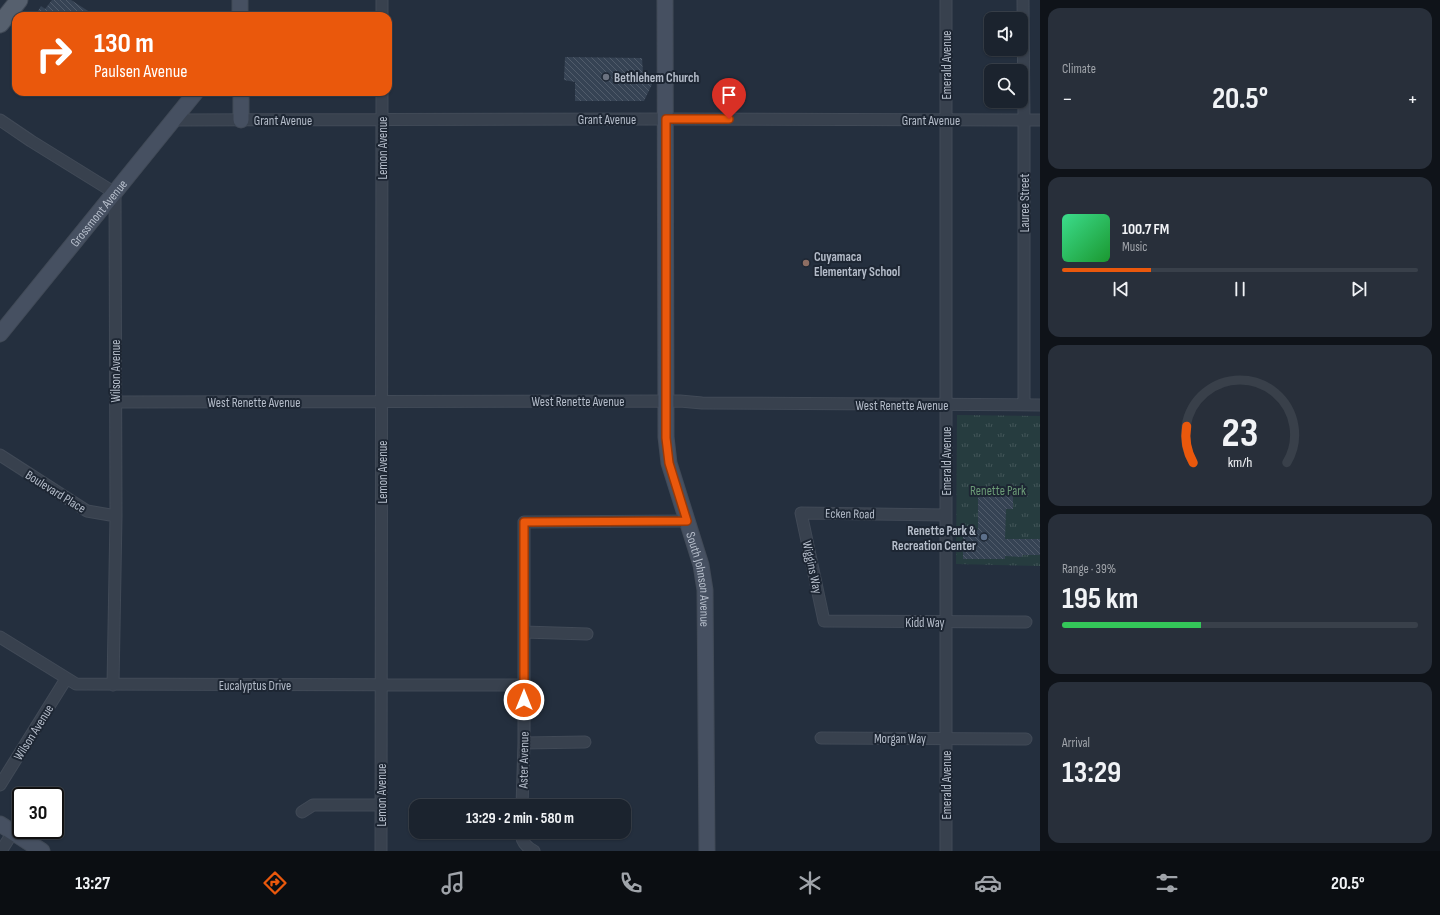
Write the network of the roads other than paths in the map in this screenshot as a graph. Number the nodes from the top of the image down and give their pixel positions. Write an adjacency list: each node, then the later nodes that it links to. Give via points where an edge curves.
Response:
1 (19, 0): 9 (main road)
2 (240, 0): 7 (street)
3 (382, 0): 8 (street)
4 (665, 0): 14 (street, South Johnson Avenue)
5 (946, 0): 18 (street, Emerald Avenue)
6 (1023, 0): 19 (street, Lauree Street)
7 (240, 12)
8 (382, 12)
9 (0, 24)
10 (193, 96): 16 (street, Grossmont Avenue)
11 (241, 96): 17 (street)
12 (382, 96): 13 (street, Lemon Avenue)
13 (382, 119): 14 (street, Grant Avenue); 17 (street, Grant Avenue); 24 (street, Lemon Avenue)
14 (666, 119): 18 (street, Grant Avenue); 23 (street, South Johnson Avenue)
15 (0, 120): 21 (street)
16 (173, 120): 17 (street, Grant Avenue); 21 (street, Grossmont Avenue)
17 (241, 120)
18 (946, 120): 19 (street, Grant Avenue); 26 (street, Emerald Avenue)
19 (1024, 120): 20 (street, Grant Avenue); 27 (street, Lauree Street)
20 (1040, 120)
21 (115, 193): 22 (street, Grossmont Avenue); 25 (street, Wilson Avenue)
22 (0, 334)
23 (665, 400): 24 (street, West Renette Avenue); 26 (street, West Renette Avenue, via 702,403); 33 (street, South Johnson Avenue, via 669,463)
24 (382, 401): 25 (street, West Renette Avenue); 42 (street, Lemon Avenue)
25 (116, 402): 32 (street, Wilson Avenue)
26 (946, 405): 27 (street, West Renette Avenue); 31 (street, Emerald Avenue)
27 (1024, 405): 28 (street, West Renette Avenue)
28 (1040, 405)
29 (0, 455): 32 (street, Boulevard Place, via 87,512)
30 (801, 513): 31 (street, Ecken Road); 34 (street, Wiggins Way)
31 (946, 515): 35 (street, Emerald Avenue)
32 (116, 516): 41 (street, Wilson Avenue)
33 (687, 521): 37 (street, Aster Avenue, via 524,522); 59 (street, South Johnson Avenue, via 701,565 705,590)
34 (824, 621): 35 (street, Kidd Way)
35 (946, 622): 36 (street, Kidd Way); 45 (street, Emerald Avenue)
36 (1026, 622)
37 (524, 632): 38 (street); 43 (street, Aster Avenue)
38 (587, 634)
39 (0, 637): 40 (street, Eucalyptus Drive)
40 (66, 679): 41 (street, Eucalyptus Drive, via 76,684); 49 (street, Wilson Avenue)
41 (113, 685): 42 (street, Eucalyptus Drive)
42 (381, 685): 43 (street, Eucalyptus Drive); 51 (street, Lemon Avenue)
43 (524, 685): 48 (street, Aster Avenue)
44 (821, 738): 45 (street, Morgan Way)
45 (946, 738): 46 (street, Morgan Way); 60 (street, Emerald Avenue)
46 (1026, 739)
47 (585, 742): 48 (street)
48 (524, 743): 50 (street, Aster Avenue)
49 (0, 785)
50 (522, 799)
51 (381, 805): 52 (street, via 313,805); 57 (street, Lemon Avenue)
52 (302, 812)
53 (6, 828): 55 (street); 56 (street)
54 (522, 839): 58 (street, via 525,845)
55 (1, 851)
56 (42, 851)
57 (381, 851)
58 (534, 851)
59 (707, 851)
60 (946, 851)

